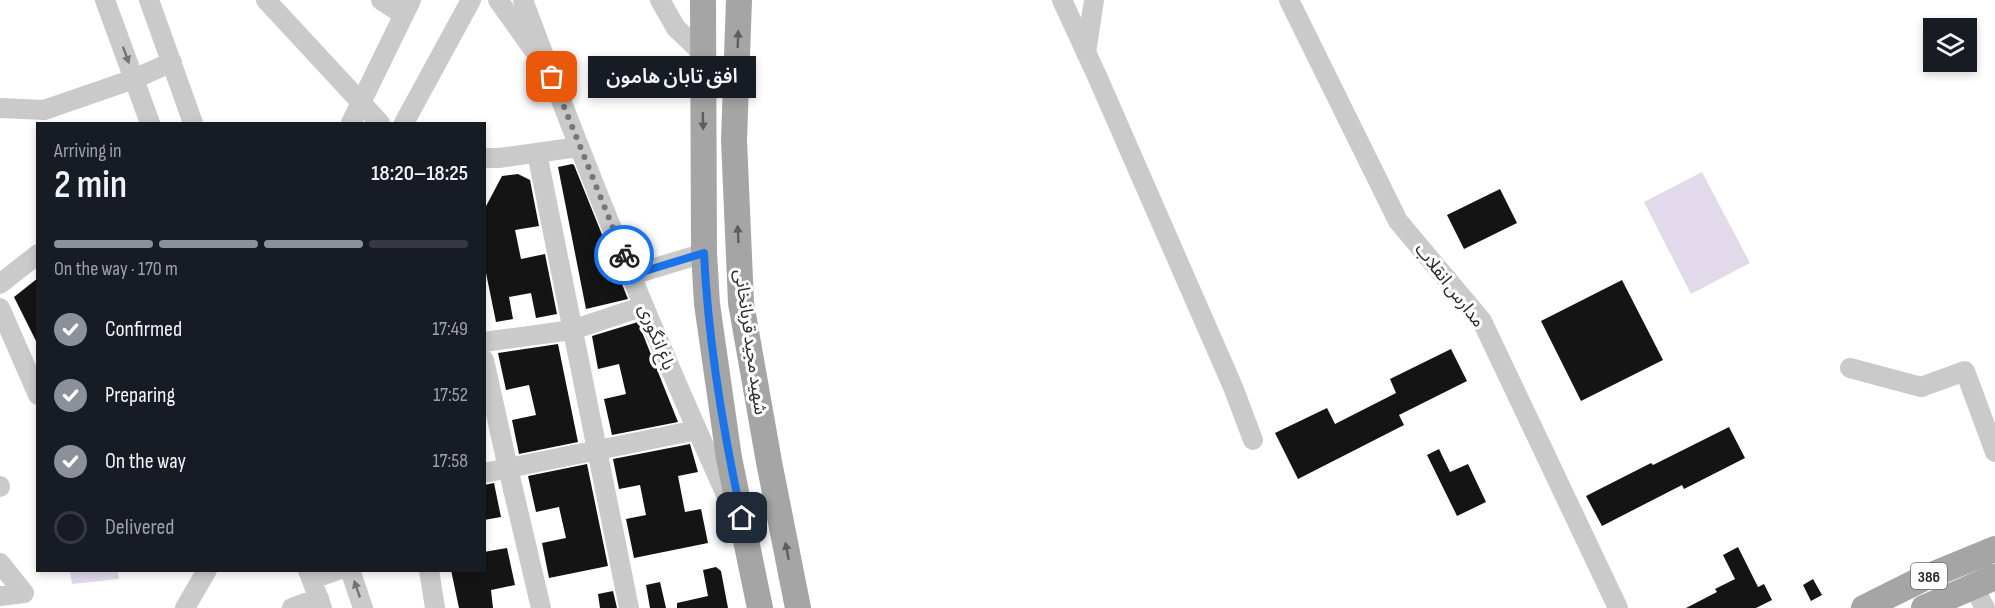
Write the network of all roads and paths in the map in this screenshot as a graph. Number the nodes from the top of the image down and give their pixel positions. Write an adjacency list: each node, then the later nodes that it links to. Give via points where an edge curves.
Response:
1 (105, 0): 19 (street, one-way to 19)
2 (149, 0): 17 (street)
3 (266, 0): 20 (street)
4 (381, 0): 14 (street)
5 (471, 0): 26 (street)
6 (498, 0): 18 (street)
7 (523, 0): 18 (street, باغ انگوری)
8 (660, 0): 15 (street, via 676,28)
9 (703, 0): 15 (main road, شهید مجید قربانخانی)
10 (740, 0): 64 (main road, شهید مجید قربانخانی, one-way to 10, via 741,303 734,140)
11 (1062, 0): 16 (street)
12 (1094, 0): 16 (street)
13 (1289, 0): 65 (street, مدارس انقلاب, via 1398,221 1482,321)
14 (407, 8): 20 (street)
15 (702, 53): 30 (main road, شهید مجید قربانخانی, one-way to 30)
16 (1086, 53): 43 (street, via 1233,387)
17 (172, 62): 19 (street); 23 (street)
18 (552, 77): 27 (street, باغ انگوری)
19 (134, 79): 21 (street, via 44,110); 22 (street)
20 (361, 103): 24 (street); 25 (street)
21 (0, 108)
22 (150, 122)
23 (193, 122)
24 (352, 122)
25 (379, 122)
26 (405, 122)
27 (579, 147): 28 (street); 32 (street, باغ انگوری)
28 (537, 153): 29 (street); 36 (street)
29 (486, 158)
30 (704, 253): 32 (street); 48 (main road, شهید مجید قربانخانی, via 708,316 729,458)
31 (36, 256): 33 (street)
32 (632, 275): 34 (street, باغ انگوری)
33 (0, 284)
34 (644, 306): 36 (street); 42 (street, باغ انگوری)
35 (0, 308): 38 (street)
36 (572, 330): 37 (street); 44 (street)
37 (486, 342)
38 (30, 354): 41 (street)
39 (1850, 368): 45 (street, via 1921,387 1965,371)
40 (486, 369): 46 (street)
41 (36, 385)
42 (697, 430): 44 (street); 48 (street, باغ انگوری)
43 (1252, 440)
44 (596, 451): 46 (street); 62 (street)
45 (1995, 452)
46 (507, 468): 47 (street); 61 (street)
47 (486, 473)
48 (746, 538): 63 (main road, شهید مجید قربانخانی)
49 (1995, 549): 66 (main road, 386)
50 (0, 562): 55 (street, via 24,593)
51 (206, 572): 57 (street)
52 (351, 572): 59 (street, one-way to 52)
53 (429, 572): 60 (street)
54 (310, 574): 56 (street)
55 (0, 596)
56 (320, 603): 58 (street)
57 (185, 608)
58 (292, 608)
59 (363, 608)
60 (435, 608)
61 (541, 608)
62 (629, 608)
63 (760, 608)
64 (798, 608)
65 (1618, 608)
66 (1864, 608)

